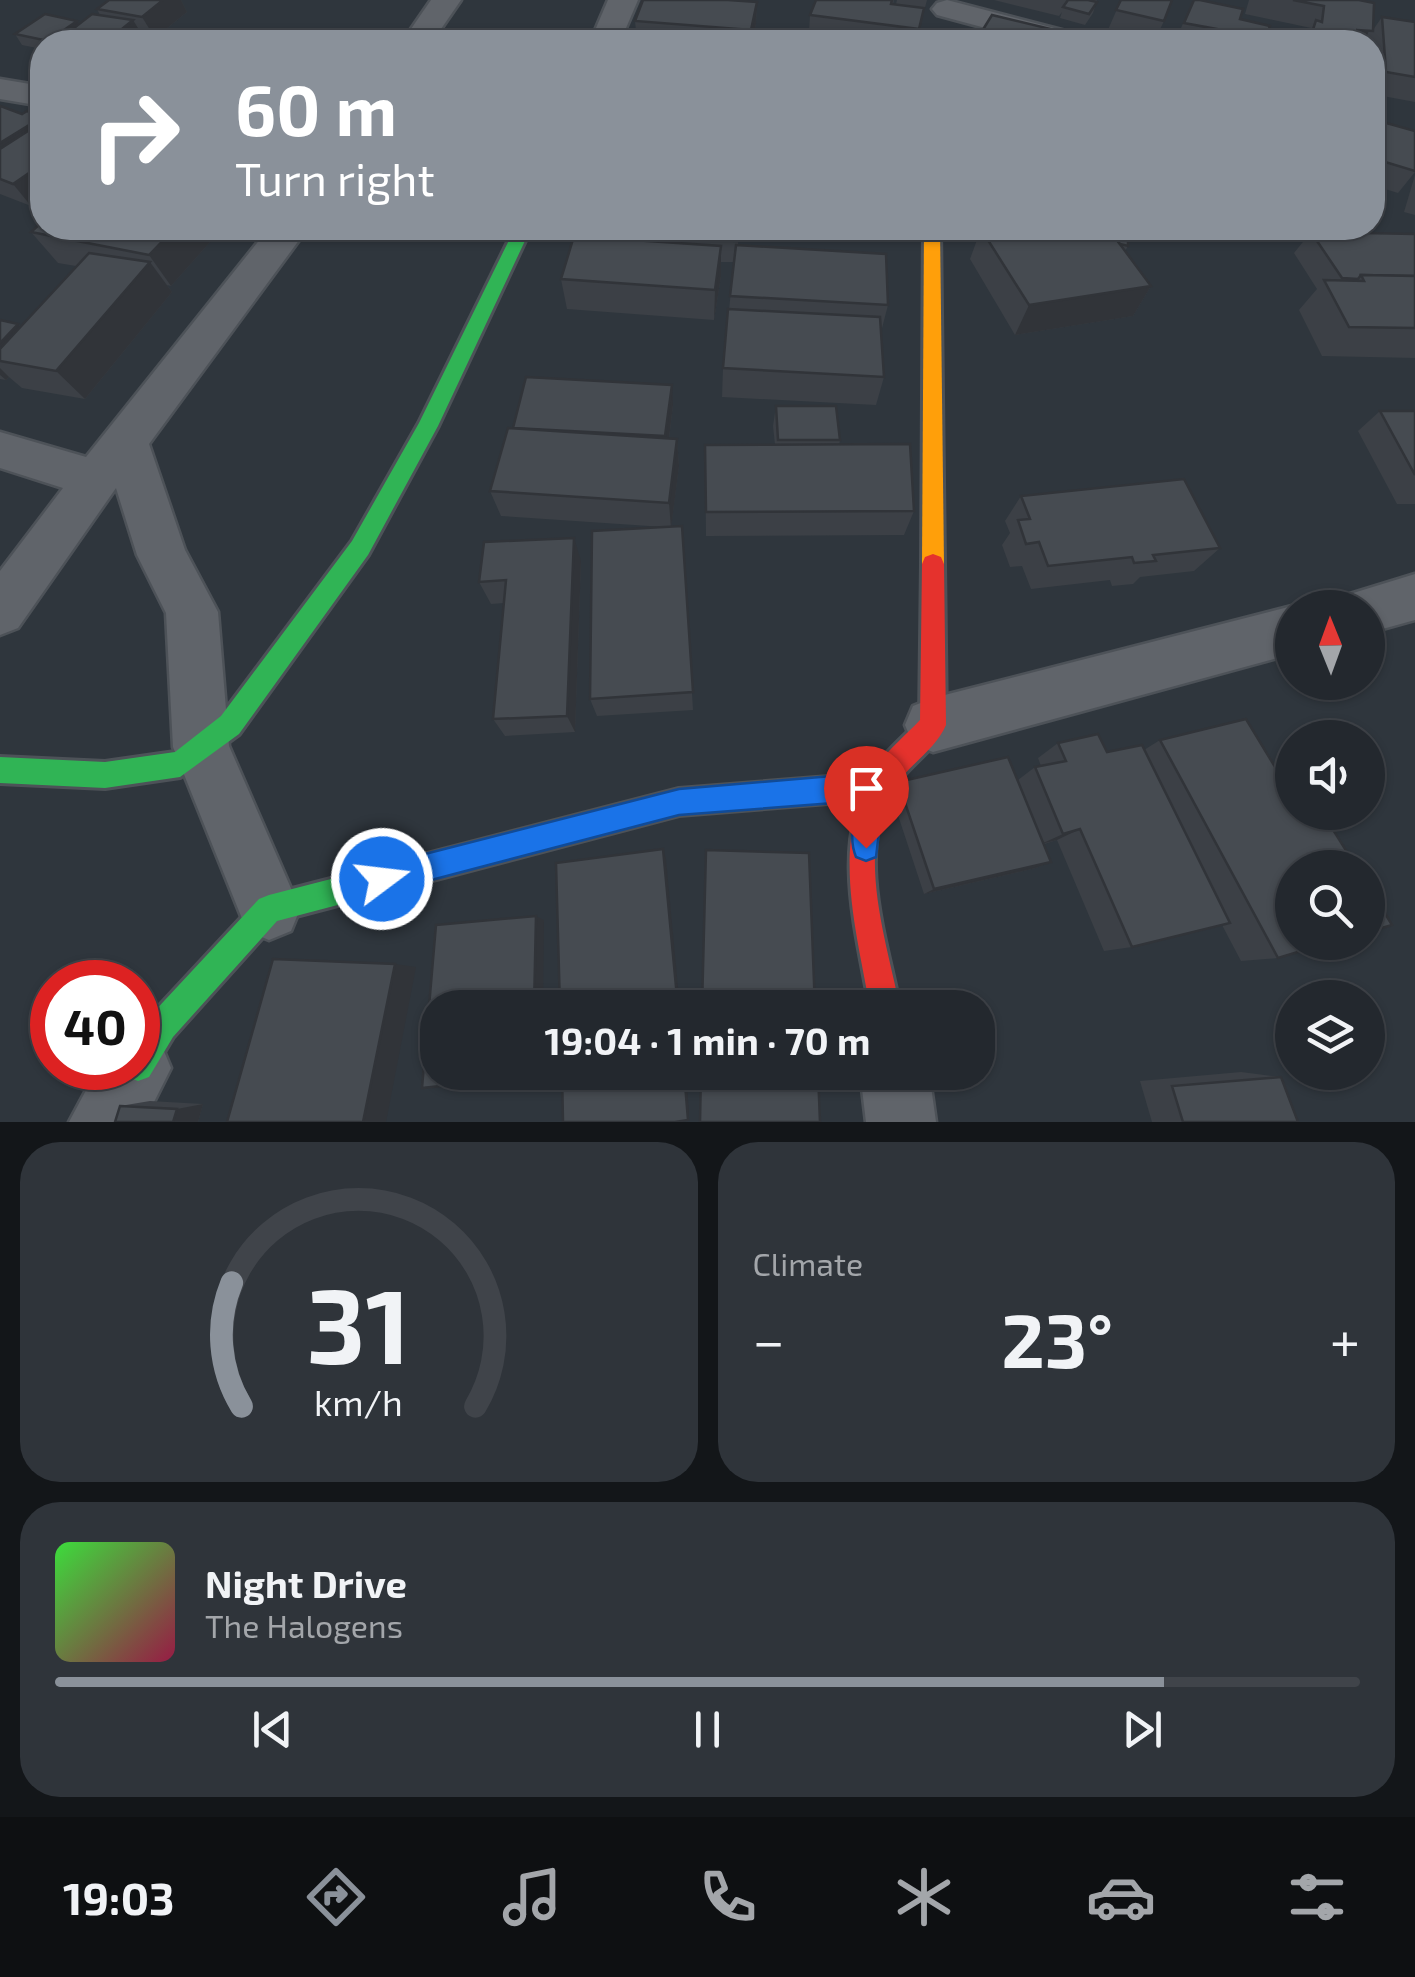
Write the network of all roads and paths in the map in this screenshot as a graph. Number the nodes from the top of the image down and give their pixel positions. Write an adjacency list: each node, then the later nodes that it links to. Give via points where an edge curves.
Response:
1 (446, 0): 4 (street)
2 (623, 0): 5 (street)
3 (947, 4): 6 (street); 7 (street)
4 (425, 30)
5 (609, 30)
6 (944, 30)
7 (1031, 30)
8 (0, 89): 9 (street)
9 (30, 94)
10 (280, 240): 14 (street)
11 (516, 240): 20 (street, via 428,426 360,548 230,725)
12 (932, 240): 19 (street)
13 (0, 450): 14 (street)
14 (110, 460): 17 (street); 20 (street, via 192,612)
15 (1415, 598): 16 (street)
16 (1385, 606)
17 (0, 612)
18 (1275, 634): 19 (street)
19 (933, 724): 22 (street)
20 (201, 747): 21 (street, via 180,764 105,774); 23 (street)
21 (0, 770)
22 (879, 786): 23 (street, via 679,802); 24 (street, via 866,824 866,870)
23 (269, 909): 25 (street)
24 (883, 990)
25 (160, 1029)
26 (123, 1090): 28 (street)
27 (897, 1090): 29 (street)
28 (104, 1122)
29 (901, 1122)

